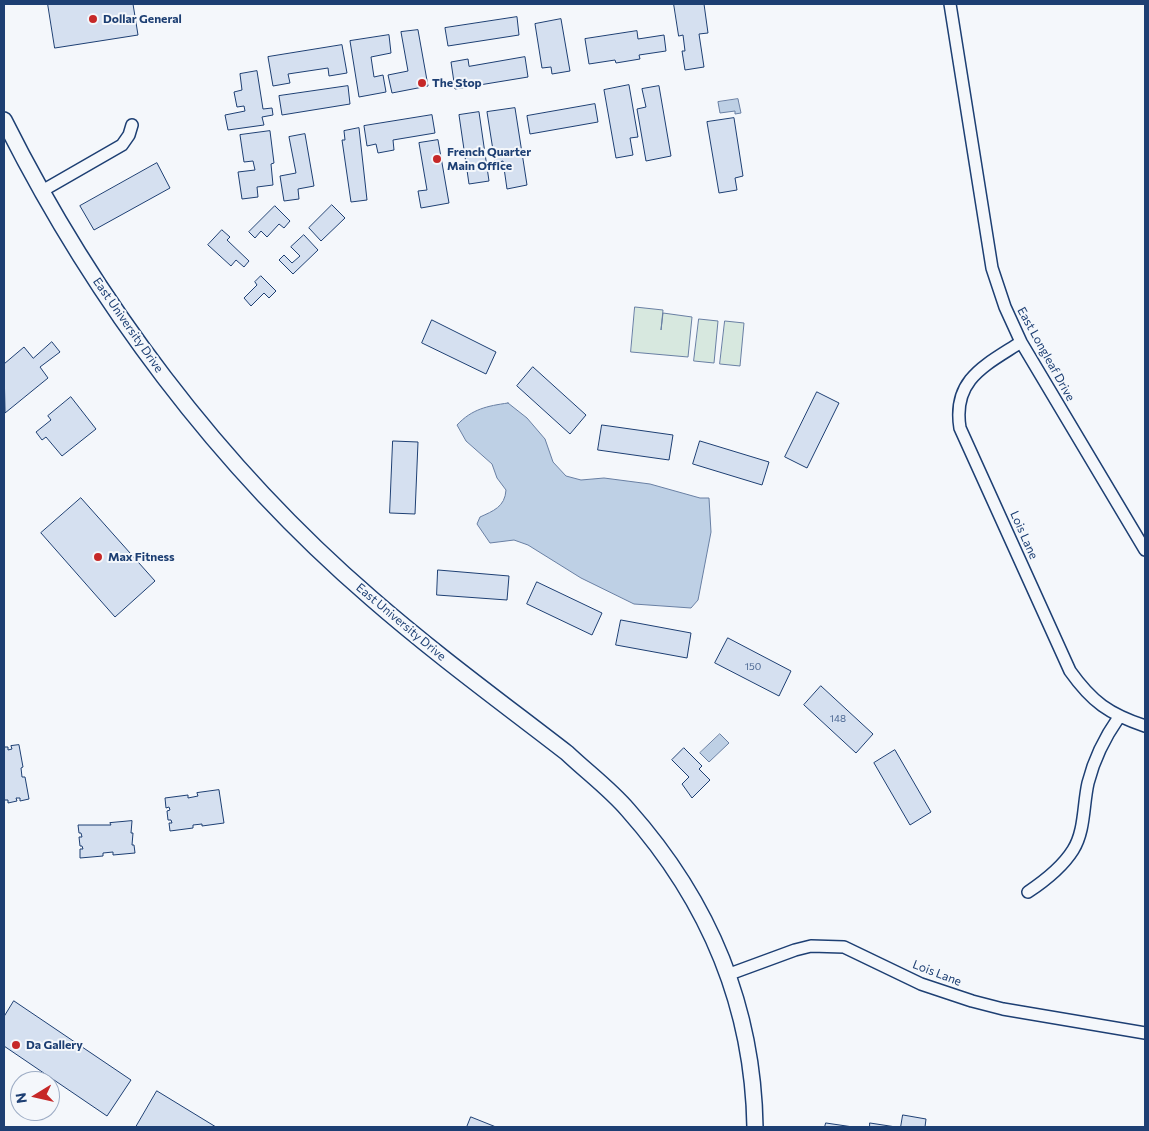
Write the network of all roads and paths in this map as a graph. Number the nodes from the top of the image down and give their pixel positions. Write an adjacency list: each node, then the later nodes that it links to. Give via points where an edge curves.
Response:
1 (950, 4): 5 (street, East Longleaf Drive, via 992,268)
2 (4, 120): 4 (main road, East University Drive)
3 (132, 125): 4 (street, via 122,145)
4 (42, 191): 10 (main road, East University Drive, via 97,283 145,351 251,481 370,598 566,753 627,809 679,874 718,946)
5 (1021, 342): 6 (street, East Longleaf Drive); 7 (street, Lois Lane, via 978,371 967,383 960,398 960,428 1070,671 1095,700)
6 (1145, 550)
7 (1119, 717): 8 (street, Lois Lane); 9 (street, via 1096,756 1073,851)
8 (1145, 726)
9 (1028, 892)
10 (727, 975): 11 (street, Lois Lane, via 811,946 844,947 920,984 972,1001); 12 (main road, East University Drive, via 744,1025)
11 (1145, 1033)
12 (755, 1127)

